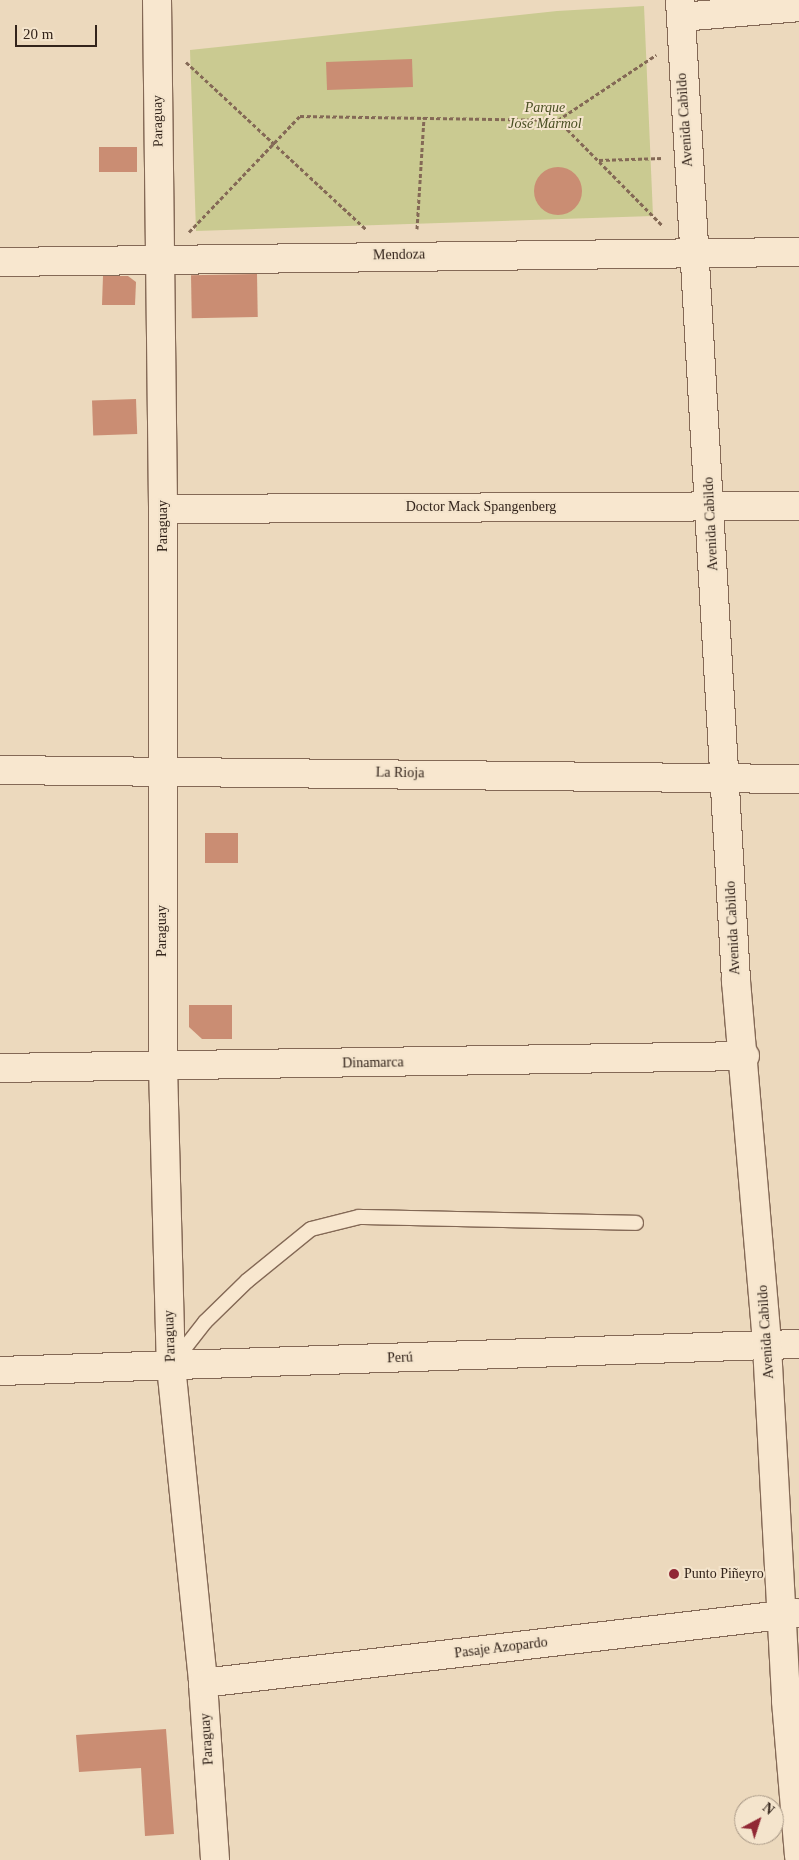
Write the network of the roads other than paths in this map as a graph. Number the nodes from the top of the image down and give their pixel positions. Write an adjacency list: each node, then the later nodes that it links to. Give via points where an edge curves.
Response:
1 (157, 0): 6 (street, Paraguay)
2 (799, 7): 3 (street)
3 (681, 18): 5 (street, Avenida Cabildo)
4 (799, 252): 5 (street, Mendoza)
5 (693, 255): 6 (street, Mendoza, via 405,255); 8 (street, Avenida Cabildo)
6 (161, 261): 7 (street, Mendoza); 10 (street, Paraguay)
7 (0, 262)
8 (710, 505): 9 (street, Doctor Mack Spangenberg); 10 (street, Doctor Mack Spangenberg); 13 (street, Avenida Cabildo)
9 (799, 506)
10 (163, 509): 11 (street, Paraguay)
11 (161, 769): 12 (street, La Rioja); 13 (street, La Rioja); 16 (street, Paraguay)
12 (0, 770)
13 (724, 779): 14 (street, La Rioja); 15 (street, Avenida Cabildo, via 736,982)
14 (799, 779)
15 (746, 1056): 16 (street, Dinamarca); 20 (street, Avenida Cabildo)
16 (163, 1066): 17 (street, Dinamarca); 21 (street, Paraguay)
17 (0, 1068)
18 (636, 1223): 21 (lane, via 359,1217 311,1229 212,1315)
19 (799, 1344): 20 (street, Perú)
20 (767, 1346): 21 (street, Perú); 23 (street, Avenida Cabildo)
21 (171, 1366): 22 (street, Perú); 24 (street, Paraguay)
22 (0, 1371)
23 (791, 1613): 24 (street, Pasaje Azopardo); 25 (street, Avenida Cabildo)
24 (203, 1683): 26 (street, Paraguay)
25 (799, 1856)
26 (215, 1860)

